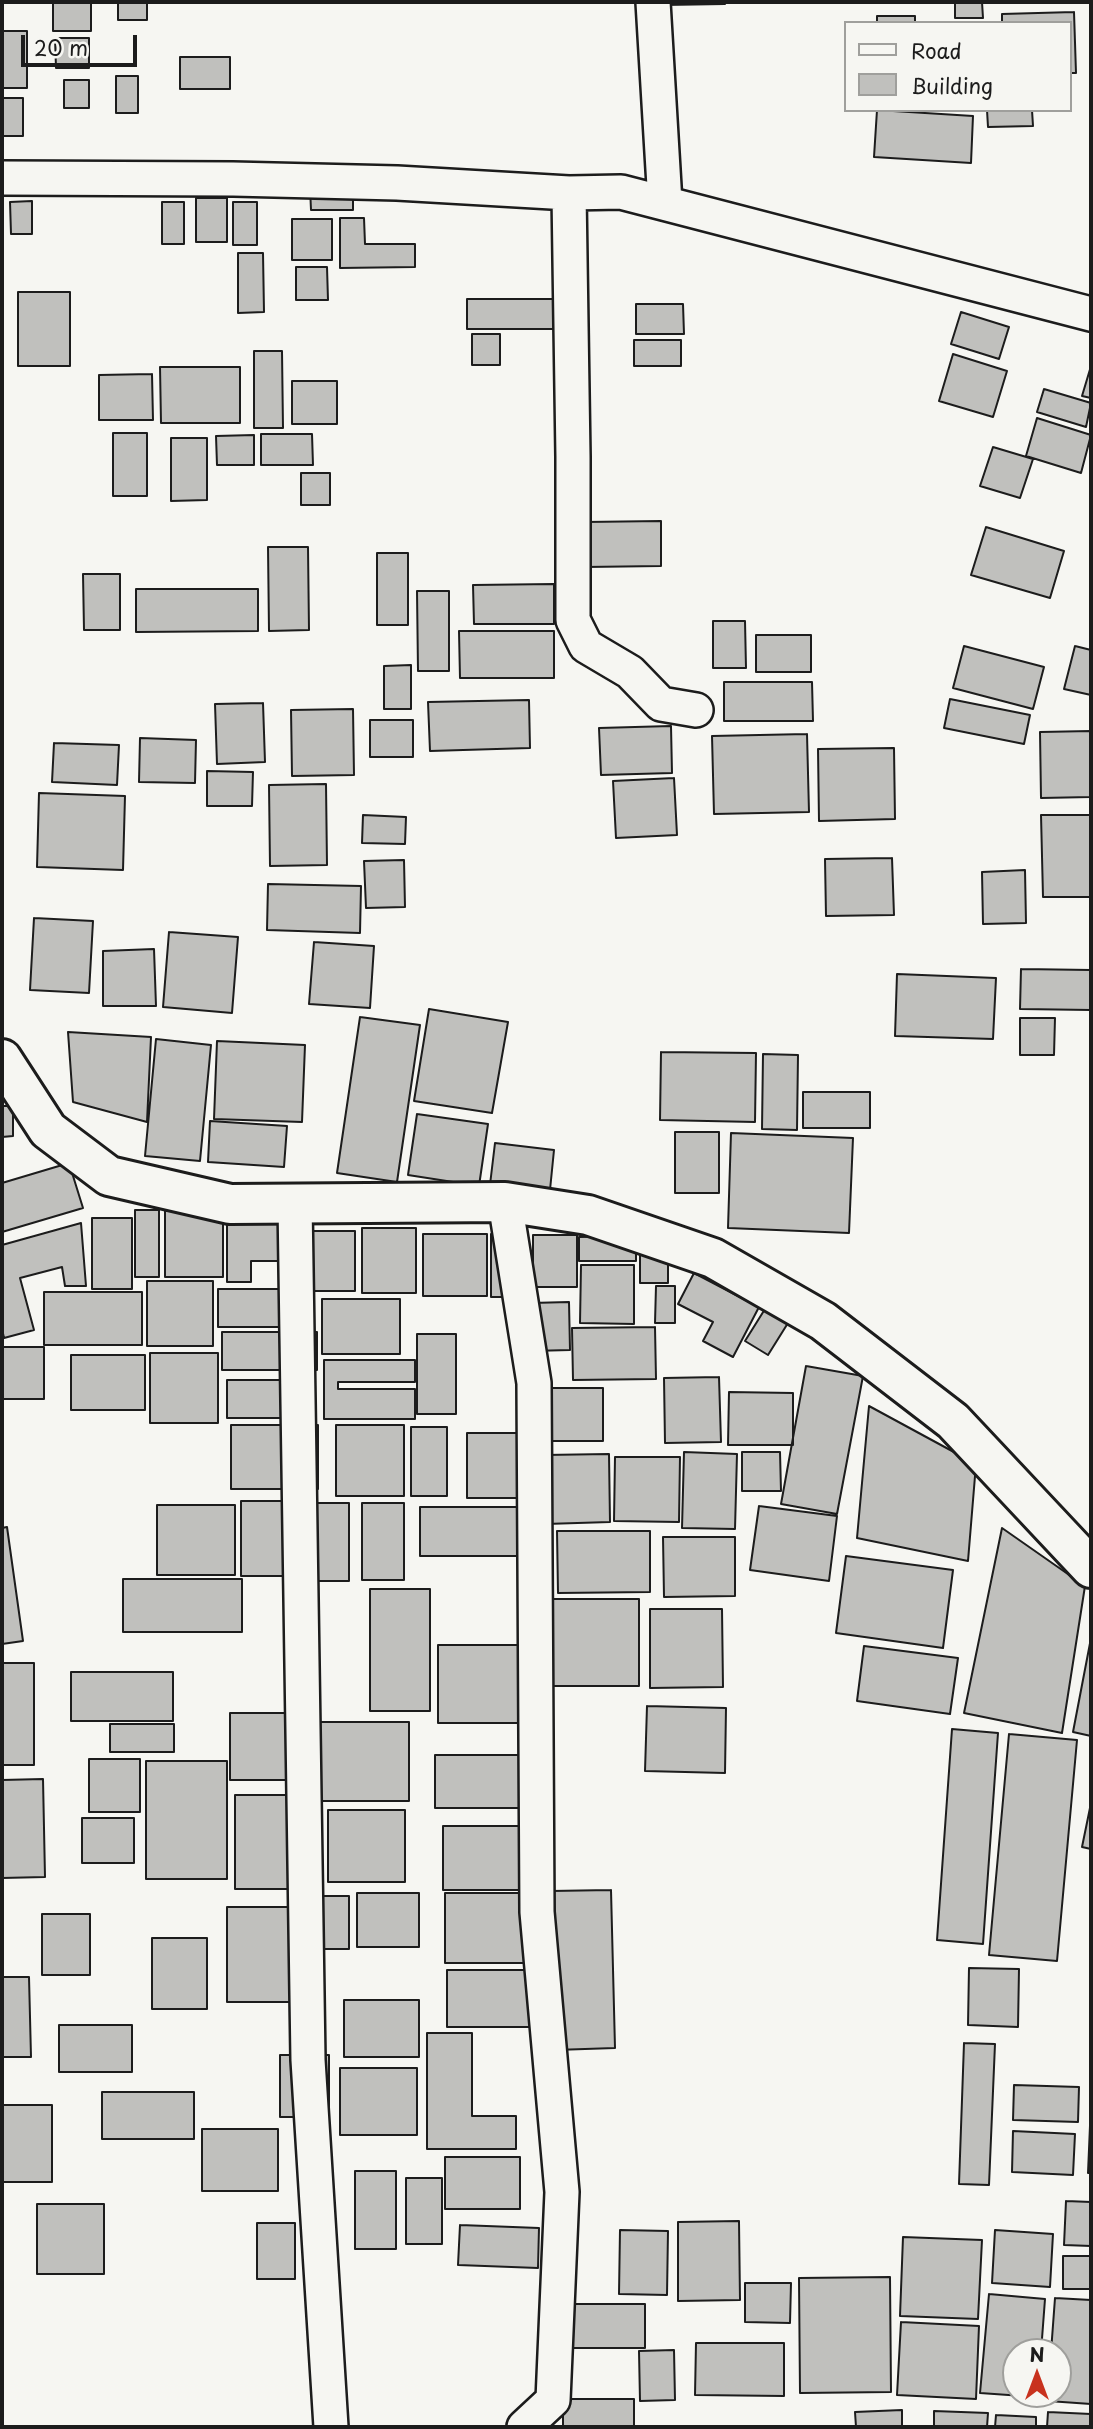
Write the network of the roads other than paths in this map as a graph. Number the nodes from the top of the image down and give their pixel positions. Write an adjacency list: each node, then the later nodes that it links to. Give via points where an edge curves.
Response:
1 (653, 2): 4 (street)
2 (2, 178): 3 (street, via 397,183)
3 (569, 193): 4 (street, via 621,192); 6 (street, via 573,620 586,646 630,673 661,704)
4 (666, 204): 5 (street)
5 (1091, 314)
6 (696, 710)
7 (2, 1059): 9 (street, via 48,1130 109,1176 230,1204)
8 (505, 1202): 9 (street); 10 (street, via 588,1215 713,1258 823,1321 953,1421); 12 (street, via 534,1383 537,1912 562,2192 553,2400)
9 (295, 1203): 11 (street, via 308,2060)
10 (1091, 1568)
11 (331, 2427)
12 (524, 2427)

